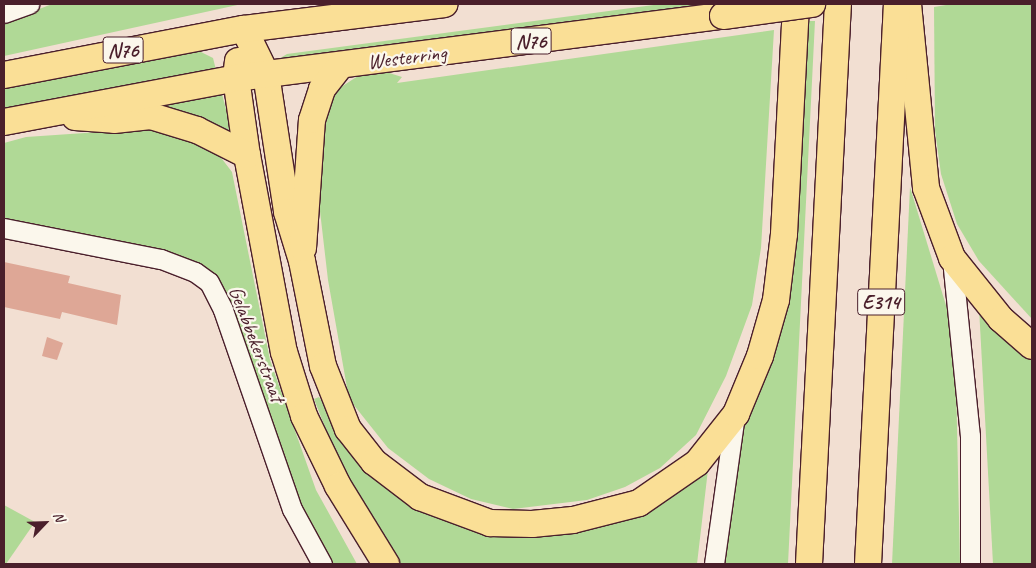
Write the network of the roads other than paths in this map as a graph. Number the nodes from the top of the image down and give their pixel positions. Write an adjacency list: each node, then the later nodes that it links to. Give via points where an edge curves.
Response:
1 (30, 4): 8 (street)
2 (444, 4): 9 (highway, N76)
3 (796, 4): 21 (highway, via 784,234 776,300 760,356)
4 (812, 4): 10 (highway, Westerring / N76, bridge)
5 (838, 4): 25 (highway)
6 (897, 4): 26 (highway, E314)
7 (908, 4): 18 (highway, via 926,188)
8 (4, 13)
9 (244, 29): 11 (highway); 12 (highway, N76); 13 (highway)
10 (340, 66): 11 (highway, Westerring / N76); 19 (highway, via 322,89 312,120)
11 (266, 74): 13 (highway, Westerring / N76); 19 (highway, via 287,212)
12 (4, 76)
13 (236, 78): 14 (highway, Westerring / N76); 16 (highway)
14 (42, 114): 15 (highway, Westerring / N76); 16 (highway, via 114,120 151,116 197,130)
15 (4, 122)
16 (247, 155): 23 (highway, via 272,302 304,416 338,486)
17 (4, 228): 22 (street, Gelabbekerstraat, via 161,259 195,272 208,282 223,310 292,509)
18 (952, 258): 20 (highway, via 1001,319); 27 (street, via 970,436)
19 (302, 261): 21 (highway, via 323,366 348,429 374,462 420,498 457,514 490,523 532,524 573,520 639,503 697,463)
20 (1032, 346)
21 (736, 414): 24 (street)
22 (322, 564)
23 (386, 564)
24 (714, 564)
25 (809, 564)
26 (868, 564)
27 (970, 564)

